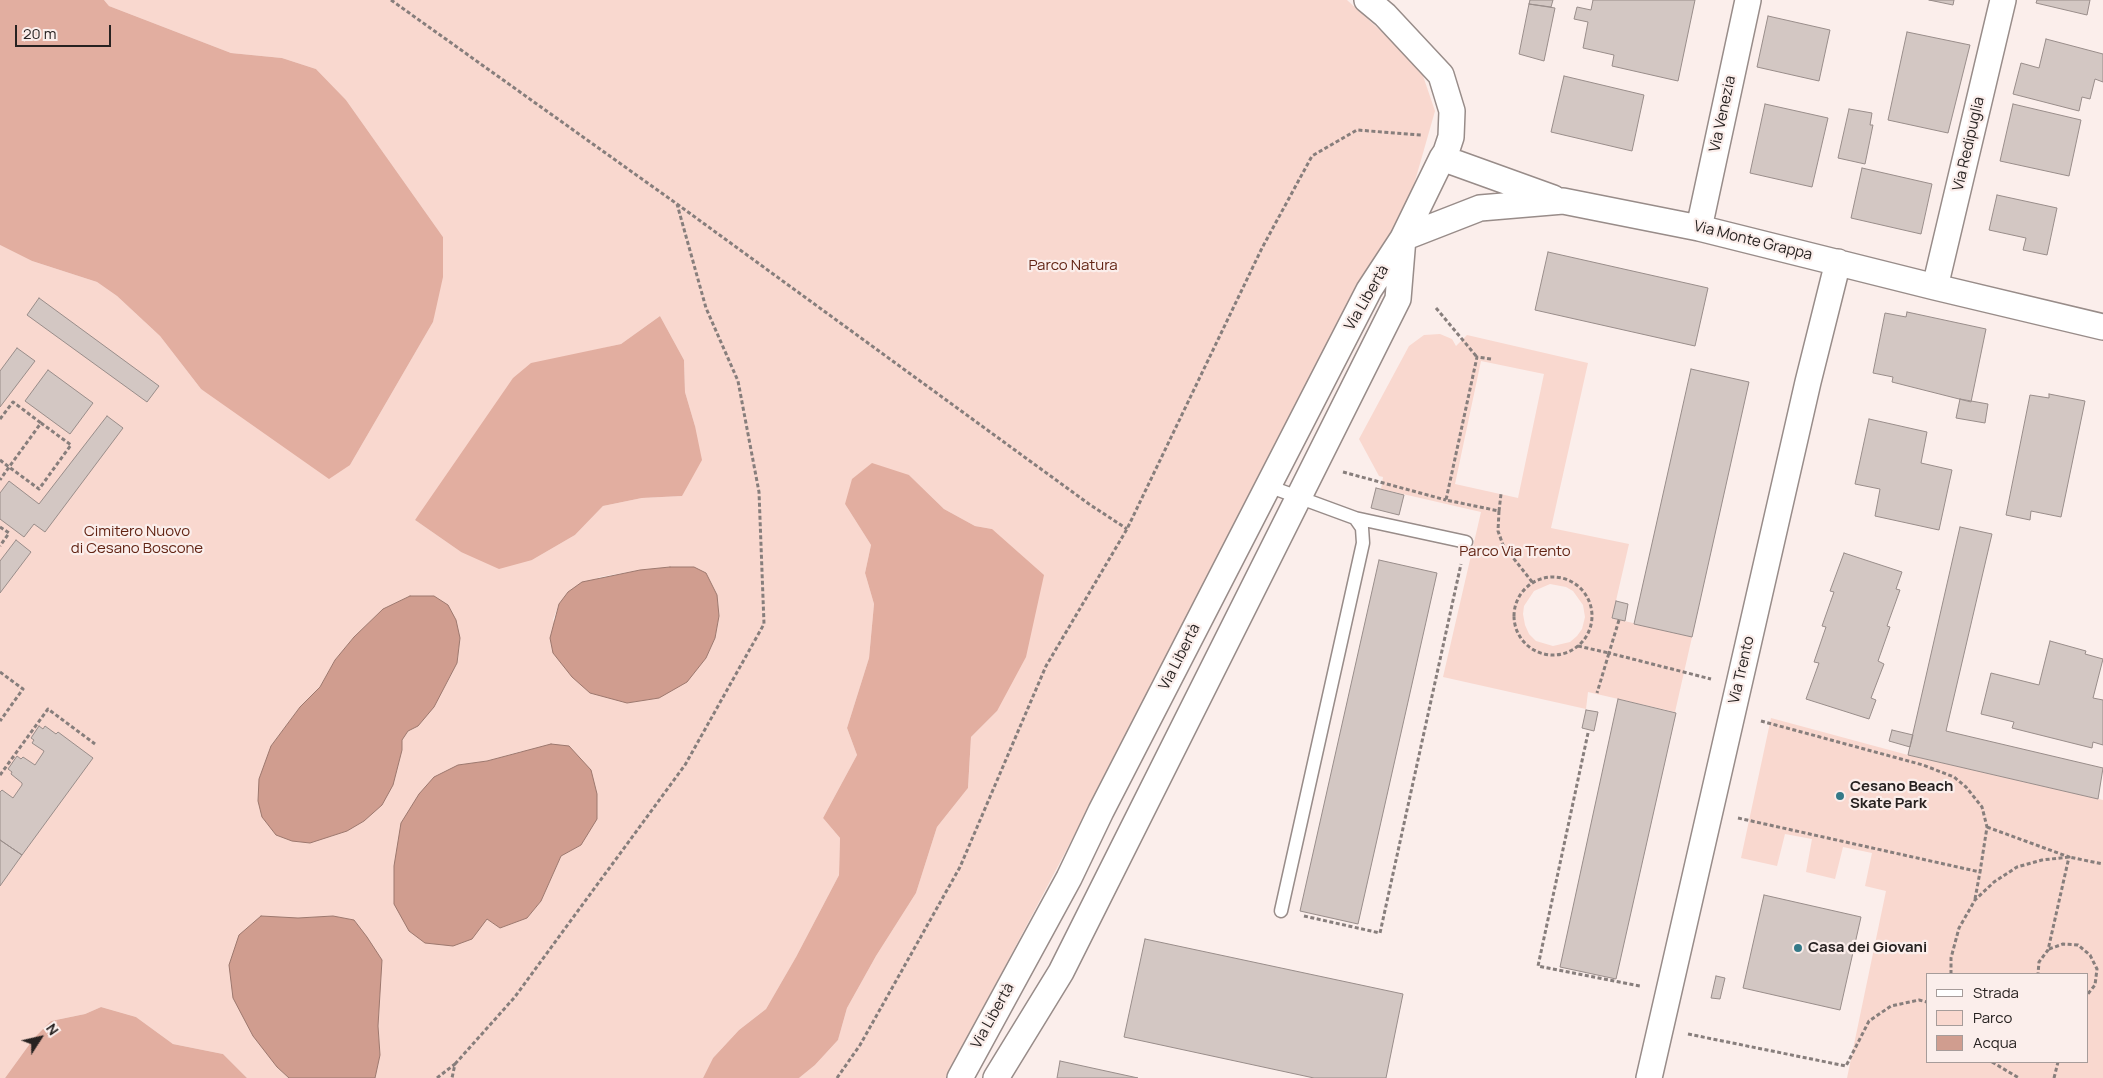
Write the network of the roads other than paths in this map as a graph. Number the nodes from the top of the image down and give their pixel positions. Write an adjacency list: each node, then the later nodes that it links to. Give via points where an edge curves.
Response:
1 (1367, 0): 4 (street, Via Libertà, via 1441,75 1452,110 1451,137)
2 (1748, 0): 6 (street, Via Venezia)
3 (2003, 0): 9 (street, Via Redipuglia)
4 (1442, 158): 5 (street); 7 (street, Via Libertà)
5 (1563, 201): 6 (street, Via Monte Grappa); 7 (street, Via Monte Grappa, via 1480,208)
6 (1698, 228): 8 (street, Via Monte Grappa)
7 (1404, 238): 11 (street, Via Libertà, via 1370,290); 12 (street, Via Libertà, via 1398,299)
8 (1838, 262): 9 (street, Via Monte Grappa); 18 (street, Via Trento, via 1805,391)
9 (1935, 287): 10 (street, Via Monte Grappa)
10 (2103, 327)
11 (1268, 486): 12 (lane); 16 (street, Via Libertà, via 1069,878)
12 (1299, 498): 13 (lane); 17 (street, Via Libertà, via 1060,972)
13 (1355, 518): 14 (lane); 15 (lane, via 1362,528 1363,543)
14 (1466, 542)
15 (1281, 911)
16 (960, 1078)
17 (996, 1078)
18 (1649, 1078)

